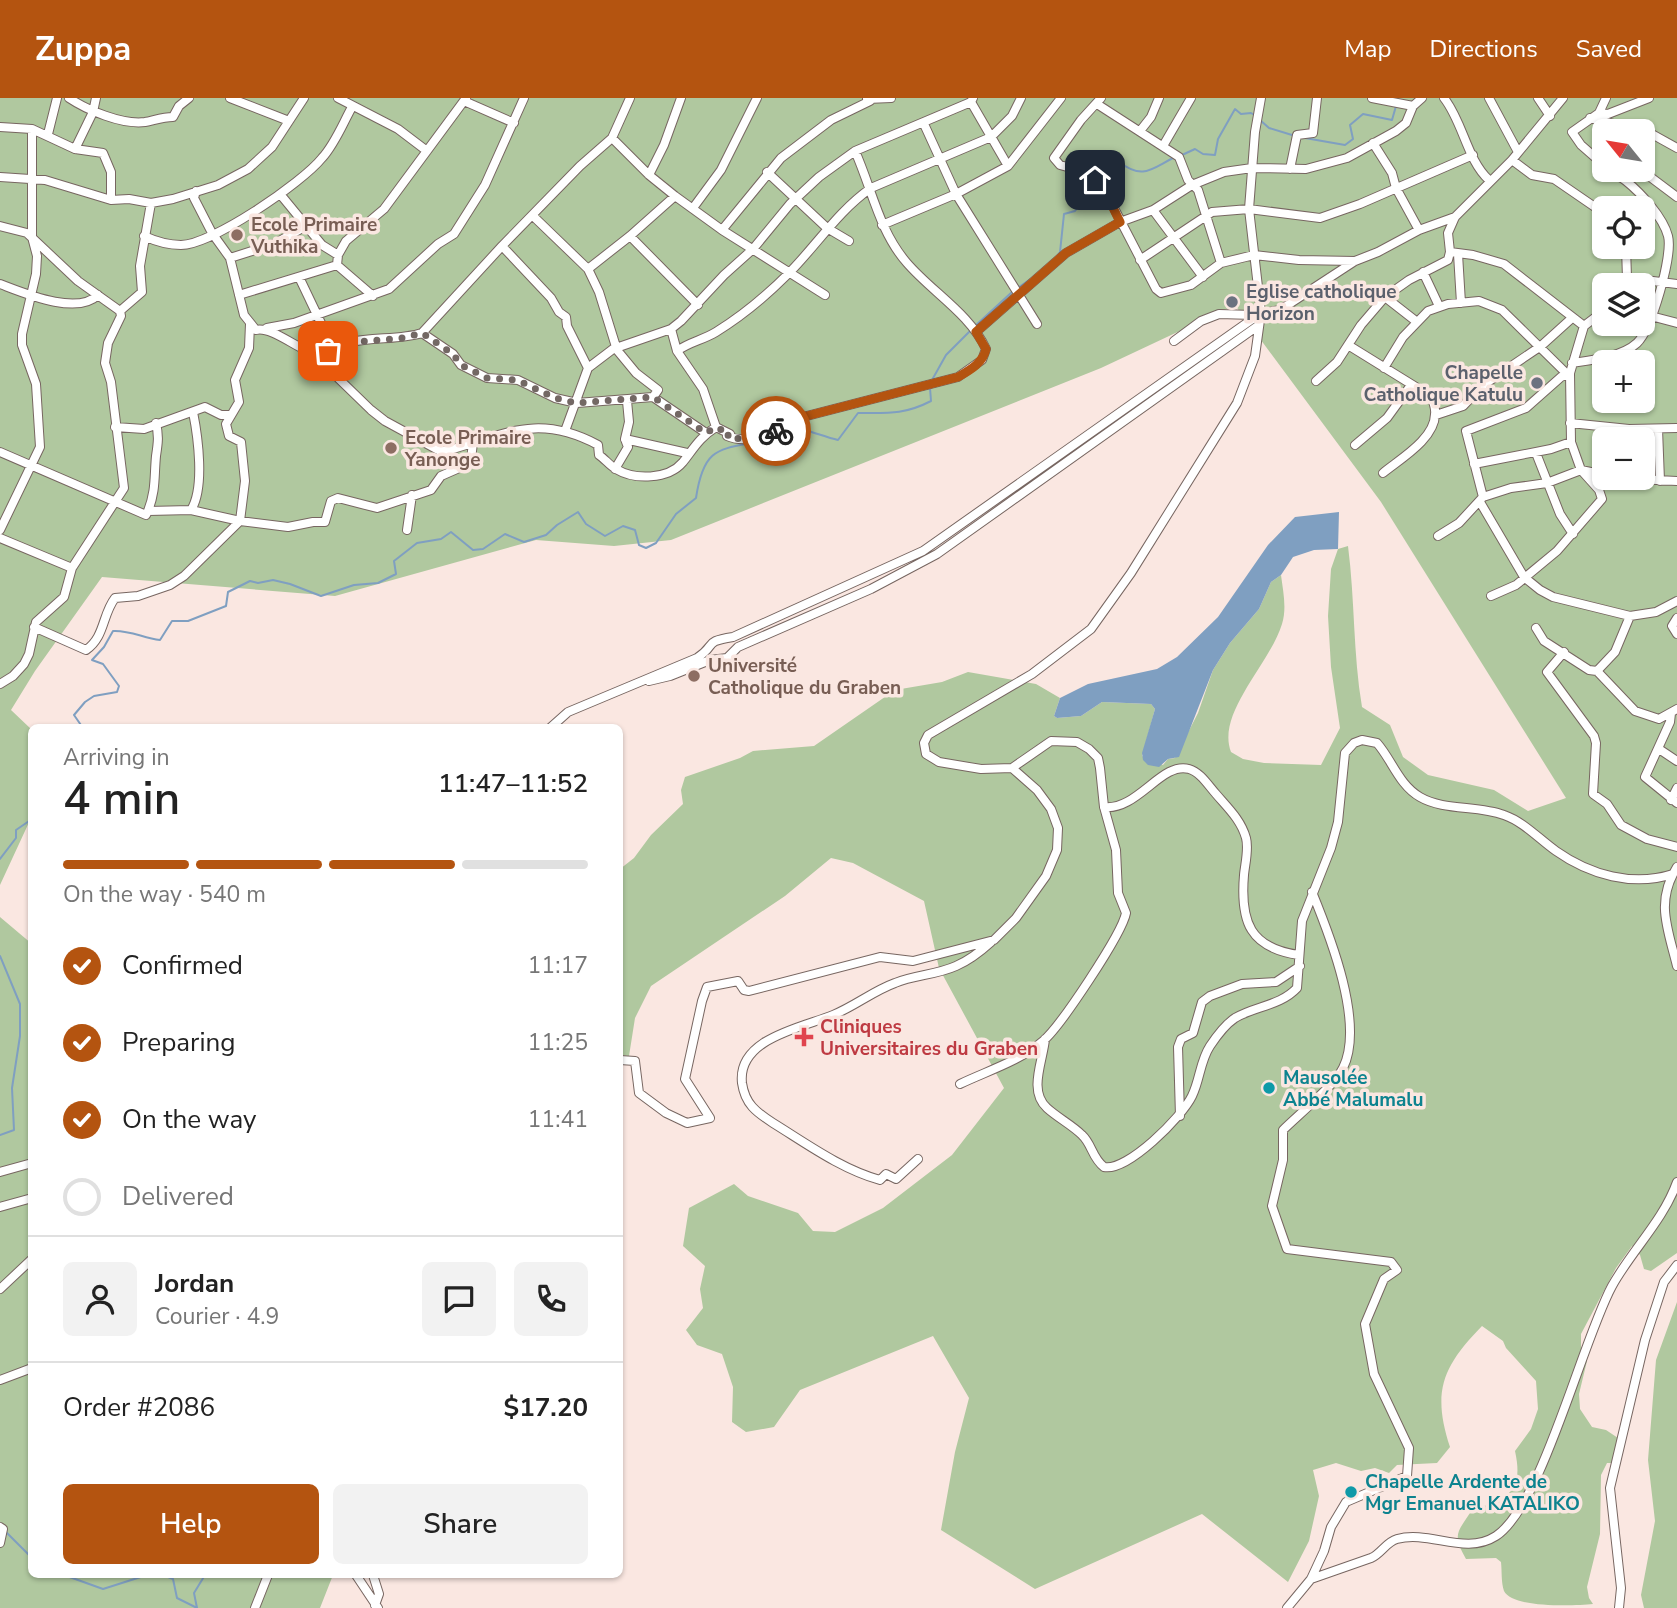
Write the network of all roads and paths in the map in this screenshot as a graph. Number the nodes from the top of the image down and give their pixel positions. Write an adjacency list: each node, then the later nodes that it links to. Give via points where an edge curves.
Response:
1 (57, 98): 45 (street)
2 (69, 98): 34 (street)
3 (96, 98): 34 (street)
4 (189, 98): 31 (street)
5 (230, 98): 39 (street)
6 (304, 98): 39 (street)
7 (338, 98): 33 (street)
8 (524, 98): 40 (street)
9 (630, 98): 48 (street)
10 (681, 98): 64 (street)
11 (757, 98): 82 (street, via 720,170)
12 (891, 98): 28 (street)
13 (1021, 98): 47 (street, via 1012,116)
14 (1061, 98): 60 (street)
15 (1159, 98): 44 (street)
16 (1191, 98): 50 (street)
17 (1261, 98): 61 (street)
18 (1317, 98): 62 (street, via 1313,133 1296,136)
19 (1372, 98): 32 (street)
20 (1422, 98): 32 (street)
21 (1444, 98): 56 (street)
22 (1489, 98): 55 (street)
23 (1538, 98): 36 (street)
24 (1563, 98): 36 (street)
25 (1606, 98): 35 (street)
26 (1649, 98): 35 (street, via 1608,114)
27 (465, 99): 40 (street); 53 (street)
28 (867, 99): 63 (street, via 831,120)
29 (972, 100): 41 (street); 47 (street)
30 (1099, 101): 44 (street); 88 (street, via 1054,158 1097,180)
31 (176, 102): 34 (street, via 173,117 146,122)
32 (1413, 106): 49 (street, via 1406,123)
33 (352, 107): 53 (street, via 398,129); 74 (street, via 324,157)
34 (93, 112): 52 (street)
35 (1599, 113): 37 (street)
36 (1550, 116): 55 (street)
37 (1590, 118): 38 (street); 57 (street, via 1572,132)
38 (1594, 119)
39 (289, 121): 73 (street, via 272,147 248,169)
40 (514, 123): 124 (street, via 485,185 454,234 396,285)
41 (924, 124): 54 (street); 58 (street)
42 (0, 127): 43 (street)
43 (32, 129): 45 (street); 66 (street)
44 (1140, 131): 50 (street)
45 (48, 134): 52 (street)
46 (1656, 136): 51 (street)
47 (991, 137): 58 (street); 60 (street)
48 (612, 138): 64 (street); 85 (street)
49 (1373, 144): 62 (street, via 1347,158); 72 (street)
50 (1163, 146): 70 (street, via 1179,157)
51 (1677, 148)
52 (75, 149): 79 (street, via 103,153 107,158)
53 (427, 151): 104 (street, via 384,209 346,241)
54 (855, 151): 71 (street); 78 (street)
55 (1518, 152): 59 (street)
56 (1474, 155): 67 (street); 72 (street)
57 (1592, 155)
58 (940, 159): 71 (street); 75 (street)
59 (1512, 160): 67 (street); 81 (street, via 1532,175 1554,179)
60 (1008, 166): 75 (street)
61 (1252, 168): 62 (street); 70 (street, via 1224,172); 83 (street)
62 (1290, 169)
63 (767, 172): 78 (street); 93 (street)
64 (649, 175): 76 (street)
65 (0, 177): 66 (street)
66 (34, 178): 79 (street); 98 (street)
67 (1489, 180): 87 (street)
68 (1656, 181): 77 (street)
69 (1628, 182): 116 (street, via 1663,225 1670,250)
70 (1192, 185): 84 (street); 86 (street)
71 (871, 188): 89 (street); 92 (street)
72 (1396, 188): 83 (street, via 1320,218); 94 (street)
73 (196, 191): 80 (street); 95 (street, via 194,198)
74 (280, 194): 91 (street); 95 (street)
75 (956, 194): 89 (street); 120 (street)
76 (675, 196): 82 (street); 97 (street)
77 (1677, 197)
78 (795, 199): 92 (street); 102 (street)
79 (111, 200): 80 (street)
80 (151, 203): 96 (street)
81 (1592, 205)
82 (693, 208): 93 (street)
83 (1249, 209): 86 (street, via 1226,209); 105 (street)
84 (1153, 210): 88 (street); 99 (street)
85 (533, 216): 101 (street); 111 (street)
86 (1206, 216): 99 (street); 109 (street)
87 (1455, 217): 94 (street); 103 (street, via 1448,233)
88 (1120, 222): 107 (street); 120 (street, via 1066,253)
89 (882, 225): 145 (street, via 906,262)
90 (0, 226): 98 (street)
91 (306, 226): 104 (street, via 322,245); 106 (street, via 274,244)
92 (827, 228): 100 (street); 113 (street)
93 (722, 230): 102 (street)
94 (1419, 230): 108 (street)
95 (212, 233): 96 (street, via 182,245); 106 (street)
96 (144, 236): 131 (street, via 142,292)
97 (630, 236): 111 (street); 129 (street)
98 (32, 237): 121 (street); 126 (street, via 37,256)
99 (1171, 238): 107 (street); 115 (street)
100 (849, 241)
101 (502, 246): 146 (street); 154 (street, via 566,317)
102 (753, 248): 113 (street); 129 (street)
103 (1454, 253): 112 (street); 128 (street); 135 (street, via 1504,264)
104 (338, 254): 110 (street)
105 (1254, 255): 108 (street); 109 (street); 132 (street)
106 (230, 258): 122 (street)
107 (1140, 260): 115 (street, via 1161,293)
108 (1355, 261): 132 (street, via 1280,310)
109 (1221, 263): 115 (street)
110 (337, 265): 114 (street); 124 (street)
111 (588, 269): 151 (street)
112 (1423, 272): 127 (street); 130 (street)
113 (788, 274): 123 (street); 152 (street, via 713,334)
114 (299, 277): 122 (street); 133 (street)
115 (1203, 277)
116 (1661, 281): 117 (street); 119 (street); 125 (street)
117 (1655, 282)
118 (0, 284): 126 (street)
119 (1677, 284)
120 (1015, 292): 140 (street); 145 (street)
121 (98, 295): 126 (street, via 81,302); 131 (street)
122 (239, 295): 139 (street)
123 (825, 295)
124 (373, 296): 133 (street)
125 (1655, 296)
126 (30, 297): 181 (street, via 22,345 36,384 40,447)
127 (1385, 297): 137 (street); 149 (street)
128 (1461, 303): 130 (street); 150 (street, via 1479,301 1502,310)
129 (698, 305): 144 (street)
130 (1439, 306): 137 (street)
131 (120, 311): 167 (street, via 105,363)
132 (1261, 313): 141 (street); 148 (street, via 1219,314); 210 (street, via 923,551)
133 (314, 314): 143 (street); 153 (street, via 330,342)
134 (1655, 317): 138 (street)
135 (1572, 318): 142 (street); 150 (street)
136 (1592, 320): 142 (street)
137 (1417, 322): 155 (street)
138 (1677, 323)
139 (250, 324): 143 (street, via 256,330); 163 (street, via 249,348 235,380 239,402)
140 (1037, 324)
141 (1259, 325): 211 (street, via 917,566); 220 (street, via 1255,356 1231,413 1106,611 1091,629 1032,674 928,734 924,743 926,754 939,762 981,769)
142 (1584, 326): 156 (street)
143 (264, 328): 153 (street, via 303,352)
144 (671, 329): 151 (street); 152 (street)
145 (973, 329): 168 (street, via 986,349 982,360 958,377 795,419 774,433 751,438 733,439)
146 (422, 333): 153 (street, via 355,342); 161 (street, via 475,373 517,380)
147 (1640, 336): 156 (street, via 1637,344 1619,353)
148 (1174, 341)
149 (1348, 345): 155 (street); 157 (street)
150 (1541, 346): 156 (street); 164 (street, via 1482,386 1463,406)
151 (617, 350): 154 (street); 159 (street, via 658,390)
152 (677, 351): 168 (street, via 704,389)
153 (326, 354): 175 (street, via 339,379 385,421 440,451)
154 (588, 368): 161 (street)
155 (1384, 368): 158 (street)
156 (1569, 370): 166 (street); 180 (street, via 1526,408 1466,431)
157 (1317, 381)
158 (1411, 385): 164 (street, via 1432,397); 176 (street, via 1387,418)
159 (653, 397): 160 (street); 172 (street)
160 (627, 401): 161 (street); 173 (street)
161 (576, 403): 171 (street)
162 (193, 412): 163 (street, via 209,407); 165 (street); 193 (street, via 199,474 197,500)
163 (231, 415): 195 (street, via 226,424 229,436 241,442 244,471)
164 (1436, 415): 185 (street, via 1418,444)
165 (156, 423): 167 (street, via 144,429); 194 (street, via 160,442 155,493)
166 (1570, 423): 170 (street); 174 (street)
167 (116, 427): 192 (street, via 124,488)
168 (716, 427): 172 (street)
169 (1677, 428): 170 (street)
170 (1658, 429): 187 (street)
171 (565, 431): 175 (street, via 519,428); 182 (street, via 598,445 599,454)
172 (706, 433): 178 (street)
173 (625, 439): 178 (street); 182 (street, via 628,447)
174 (1571, 442): 179 (street); 183 (street)
175 (473, 443): 190 (street, via 466,465 441,475 431,490)
176 (1355, 445)
177 (0, 452): 181 (street)
178 (687, 453): 182 (street, via 682,464 642,478)
179 (1535, 453): 180 (street); 189 (street)
180 (1474, 464): 191 (street)
181 (30, 465): 192 (street); 196 (street)
182 (615, 469)
183 (1581, 470): 184 (street); 189 (street); 198 (street, via 1602,499)
184 (1592, 472)
185 (1383, 473)
186 (1655, 481): 187 (street)
187 (1660, 481): 188 (street)
188 (1677, 481)
189 (1547, 483): 191 (street, via 1511,488); 198 (street)
190 (412, 495): 195 (street, via 377,508 338,498 331,502 326,522 288,527); 197 (street)
191 (1482, 499): 199 (street, via 1459,523); 202 (street)
192 (113, 502): 194 (street, via 135,512); 201 (street)
193 (191, 510): 194 (street); 195 (street)
194 (148, 512)
195 (240, 521): 207 (street, via 170,585 115,598 101,635 86,650)
196 (0, 530)
197 (407, 530)
198 (1573, 534): 202 (street)
199 (1438, 536)
200 (0, 538): 201 (street)
201 (72, 568): 207 (street, via 64,597)
202 (1524, 577): 203 (street); 205 (street, via 1553,597)
203 (1491, 596)
204 (1677, 601): 205 (street, via 1656,612)
205 (1630, 616): 214 (street, via 1615,652)
206 (1677, 618): 209 (street, via 1672,625)
207 (34, 627): 215 (street, via 24,664)
208 (1536, 628): 212 (street, via 1539,637)
209 (1677, 634)
210 (733, 638): 211 (street); 213 (street, via 710,642)
211 (738, 647): 213 (street, via 727,659)
212 (1564, 653): 214 (street); 224 (street, via 1547,672 1594,736 1593,794 1607,804 1621,825 1647,839)
213 (708, 656): 217 (street, via 568,712)
214 (1597, 671): 216 (street, via 1635,711 1659,719)
215 (0, 684)
216 (1674, 711): 218 (street)
217 (554, 724)
218 (1659, 749): 219 (street); 222 (street, via 1645,776)
219 (1677, 761)
220 (1012, 768): 223 (street, via 1051,741 1077,742 1098,758); 230 (street, via 1051,809 1058,828 1057,850 1046,876)
221 (1677, 788): 222 (street)
222 (1674, 801)
223 (1104, 807): 231 (street, via 1129,803 1172,770 1191,769 1236,816 1247,841 1245,905 1256,939 1280,952); 234 (street, via 1116,850 1118,894 1125,919 1090,978)
224 (1677, 847)
225 (1675, 870): 226 (street); 227 (street); 228 (street)
226 (1657, 879): 228 (street); 229 (street, via 1594,872 1510,817 1431,802 1391,766 1377,743 1362,740 1345,753 1338,822)
227 (1677, 886)
228 (1665, 890): 233 (street, via 1666,921)
229 (1312, 892): 231 (street, via 1301,921); 254 (street, via 1347,994 1351,1047 1342,1071 1283,1130 1283,1160 1272,1206 1287,1249 1391,1262 1397,1270 1384,1279 1365,1324 1374,1374 1409,1448 1407,1476 1346,1502)
230 (994, 940): 235 (street, via 913,961 880,957 749,991 738,981 707,987 685,1079 710,1118 687,1123 666,1114 639,1093 635,1062); 238 (street, via 955,967 896,982 833,1015 792,1028 759,1047 741,1075 754,1112 863,1175 880,1180 886,1174 896,1179)
231 (1299, 955): 232 (street)
232 (1300, 966): 237 (street, via 1299,983 1290,996 1234,1019 1212,1043); 237 (street, via 1276,982 1242,984 1202,1002 1193,1033 1181,1039 1178,1047)
233 (1677, 966)
234 (1045, 1039): 236 (street); 237 (street, via 1039,1098 1044,1107 1082,1135 1104,1167 1124,1161)
235 (623, 1060)
236 (960, 1084)
237 (1180, 1116)
238 (918, 1159)
239 (28, 1164): 240 (street)
240 (0, 1172)
241 (1677, 1182): 254 (street, via 1669,1203 1612,1286 1548,1447 1513,1520 1483,1542 1395,1540 1371,1558)
242 (28, 1199): 243 (street)
243 (0, 1207)
244 (28, 1263): 246 (street)
245 (1677, 1265): 258 (street, via 1664,1282 1645,1340 1611,1488)
246 (0, 1289)
247 (28, 1370): 248 (street)
248 (0, 1380)
249 (0, 1527): 250 (street, via 4,1529)
250 (0, 1543)
251 (267, 1578): 256 (street)
252 (358, 1578): 255 (street)
253 (374, 1578): 255 (street, via 379,1594)
254 (1311, 1579): 257 (street)
255 (376, 1607)
256 (255, 1608)
257 (1287, 1608)
258 (1619, 1608)

